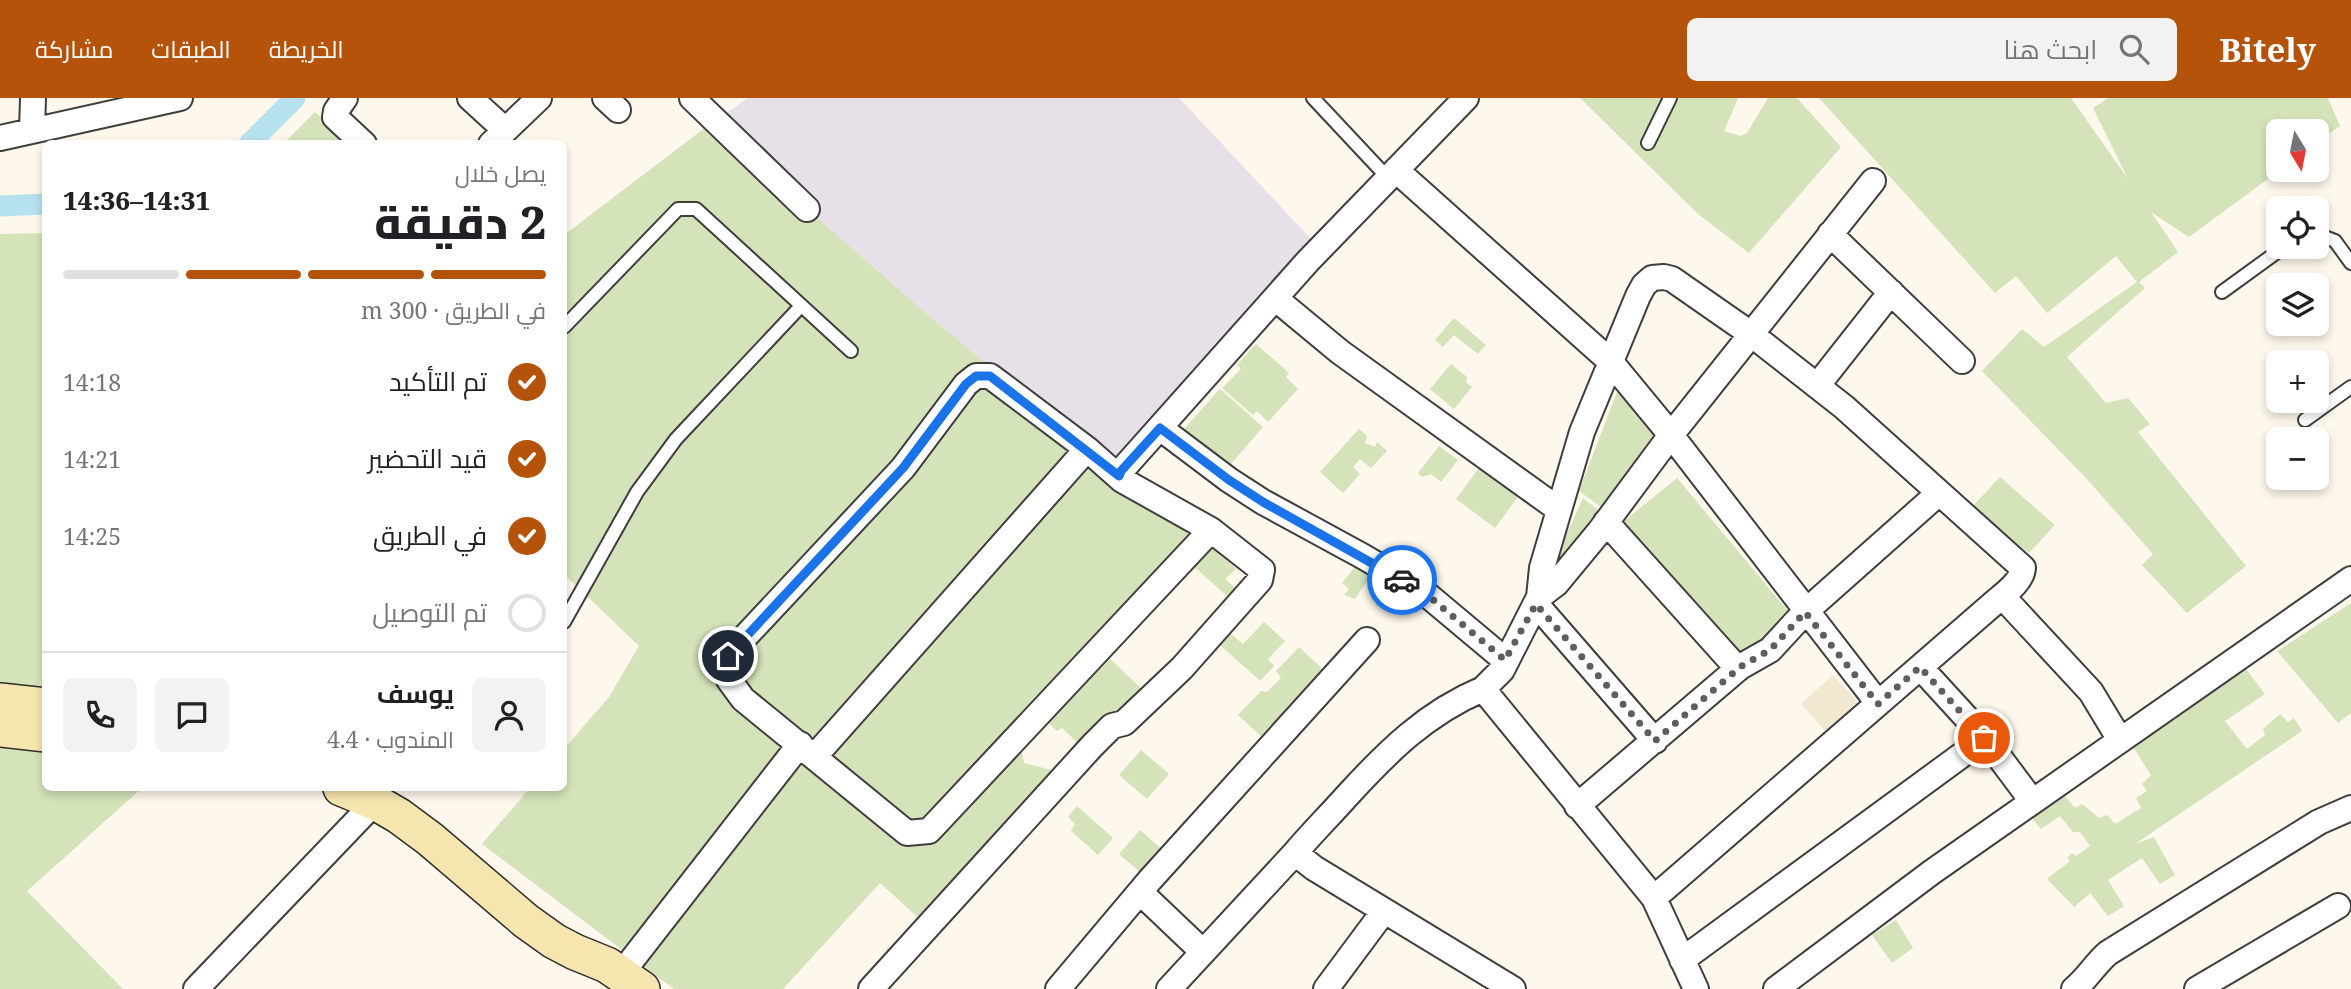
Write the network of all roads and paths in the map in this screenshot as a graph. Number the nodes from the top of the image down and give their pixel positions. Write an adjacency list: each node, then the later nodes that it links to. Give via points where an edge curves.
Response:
1 (33, 98): 11 (street)
2 (180, 98): 10 (street)
3 (345, 98): 14 (street, via 335,117)
4 (470, 98): 12 (street)
5 (538, 98): 12 (street)
6 (692, 98): 18 (street)
7 (1313, 98): 16 (lane)
8 (1466, 98): 16 (street)
9 (1670, 98): 15 (lane)
10 (146, 102): 11 (street)
11 (32, 131): 13 (street)
12 (498, 137)
13 (0, 138)
14 (361, 140)
15 (1648, 143)
16 (1392, 174): 25 (street); 30 (street)
17 (1873, 181): 19 (street)
18 (807, 209)
19 (1830, 234): 23 (street); 28 (street)
20 (2329, 239): 22 (lane)
21 (2267, 259): 24 (lane)
22 (2351, 263)
23 (1891, 292): 31 (street); 32 (street)
24 (2222, 292)
25 (1276, 299): 35 (street); 40 (street, via 1340,352)
26 (801, 306): 27 (lane, via 696,209 678,209); 29 (lane); 47 (lane, via 676,439 637,492)
27 (567, 324)
28 (1751, 334): 30 (street, via 1672,279 1652,278 1638,296); 32 (street); 36 (street)
29 (851, 351)
30 (1610, 361): 36 (street); 40 (street)
31 (1962, 361)
32 (1817, 386): 39 (street)
33 (2351, 387): 34 (lane)
34 (2305, 420)
35 (1160, 428): 38 (street); 49 (street, via 1263,502 1425,593)
36 (1671, 435): 41 (street); 46 (street)
37 (1087, 449): 38 (street); 61 (street); 61 (street, via 990,376 976,376 966,384 903,468 728,656 729,680 743,699)
38 (1119, 476): 42 (street)
39 (1940, 493): 44 (street, via 2023,568 2020,579); 46 (street)
40 (1558, 509): 45 (street)
41 (1606, 522): 45 (street); 51 (street)
42 (1211, 530): 61 (street, via 929,831 907,833); 77 (street, via 1259,566 1260,580 1182,668 1124,723 1112,726 1092,746)
43 (2351, 579): 59 (street)
44 (2001, 596): 50 (street); 59 (street, via 2091,692)
45 (1537, 601): 49 (street); 60 (street)
46 (1805, 612): 51 (street, via 1770,650); 54 (street)
47 (567, 617)
48 (1367, 640): 68 (street)
49 (1505, 660): 52 (street, via 1502,670)
50 (1920, 667): 54 (street); 58 (street)
51 (1738, 669): 60 (street)
52 (1483, 689): 65 (street); 67 (street, via 1436,713 1386,753)
53 (0, 701): 55 (street)
54 (1878, 704): 69 (street)
55 (42, 706)
56 (0, 729): 57 (street)
57 (42, 734)
58 (1984, 738): 64 (street); 73 (street)
59 (2120, 740): 64 (street)
60 (1655, 741): 65 (street)
61 (808, 750): 74 (street)
62 (359, 791): 63 (street)
63 (384, 795): 74 (street, via 526,921); 76 (street)
64 (2032, 801): 83 (street)
65 (1577, 806): 69 (street)
66 (2351, 808): 75 (street, via 2319,822 2108,953)
67 (1295, 853): 71 (street); 72 (street)
68 (1140, 892): 72 (street); 78 (street)
69 (1654, 898): 73 (street)
70 (2338, 906): 84 (street)
71 (1384, 911): 80 (street); 81 (street)
72 (1203, 952): 79 (street)
73 (1682, 960): 82 (street)
74 (623, 976)
75 (2084, 986)
76 (196, 989)
77 (871, 989)
78 (1058, 989)
79 (1169, 989)
80 (1326, 989)
81 (1513, 989)
82 (1696, 989)
83 (1776, 989)
84 (2197, 989)

